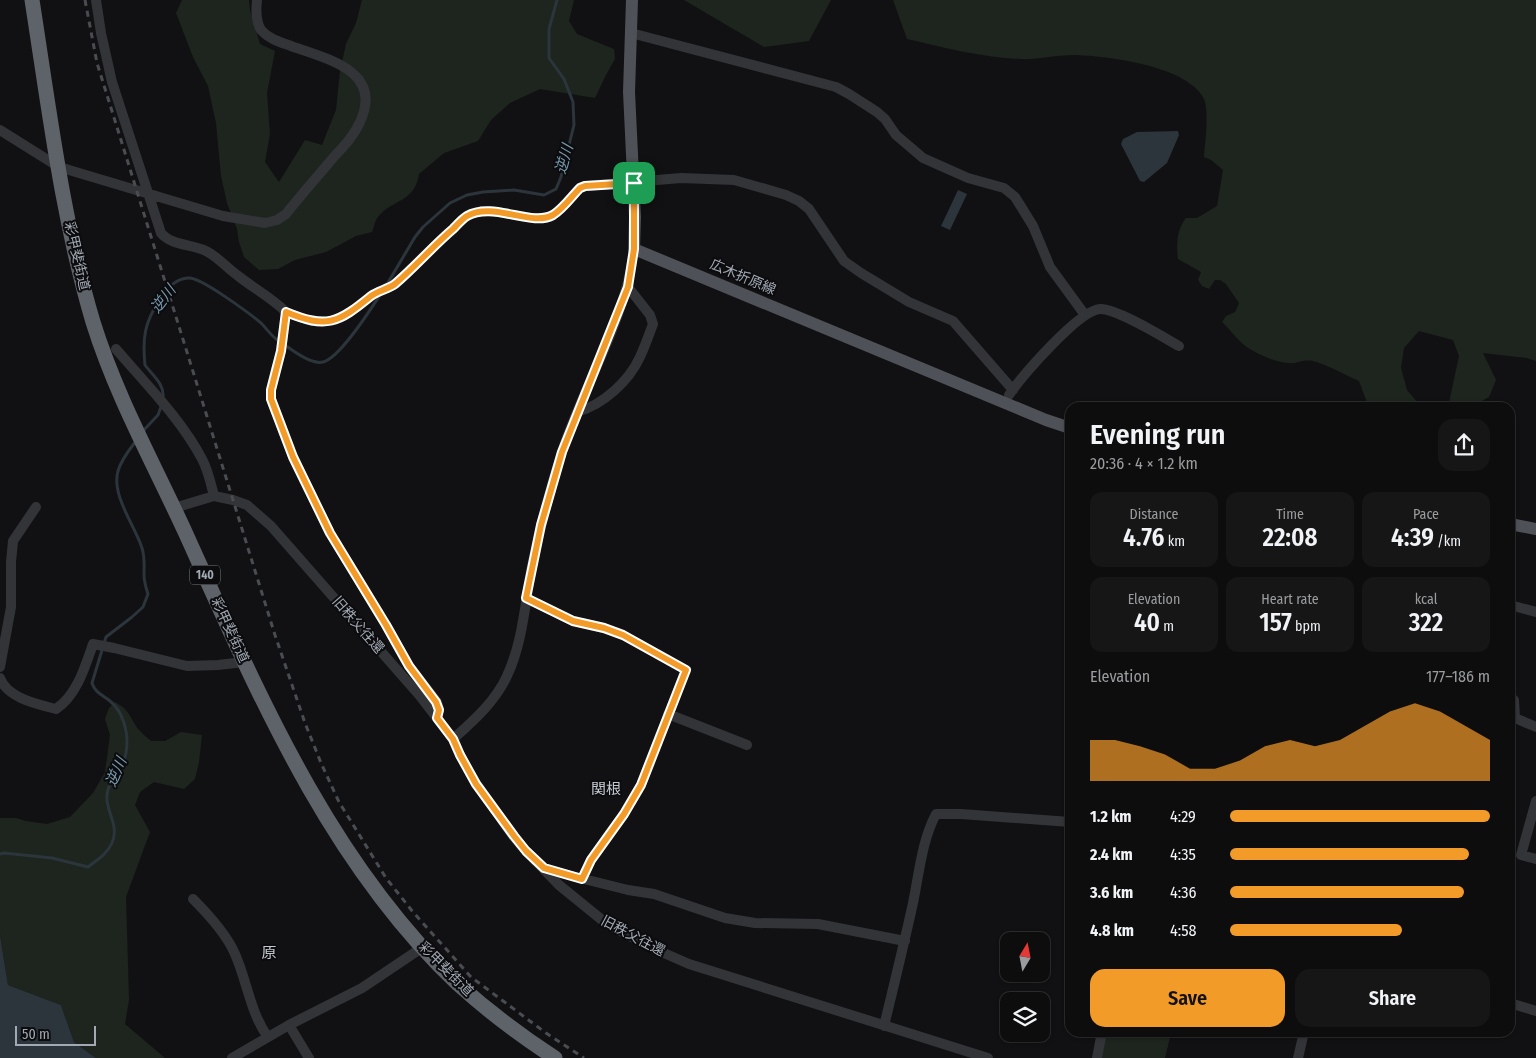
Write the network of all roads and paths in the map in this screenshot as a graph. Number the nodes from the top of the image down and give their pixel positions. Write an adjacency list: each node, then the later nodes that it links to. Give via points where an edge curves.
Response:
1 (32, 0): 7 (highway, 彩甲斐街道 / 140)
2 (96, 0): 9 (street, via 112,82)
3 (257, 0): 9 (street, via 260,28 271,39 353,72 366,96 360,123 286,214 276,220 265,223 223,216)
4 (632, 0): 5 (main road)
5 (631, 34): 8 (main road, via 629,92); 13 (street, via 836,87 877,112 896,135 923,158 968,178 1004,188 1015,197 1033,226 1050,267)
6 (0, 130): 7 (street)
7 (59, 167): 9 (street); 22 (highway, 彩甲斐街道 / 140, via 72,244 93,323 115,383)
8 (634, 183): 10 (main road); 12 (street, via 585,186 552,215 545,217 493,211 466,216 394,285 373,295 339,319 319,322); 16 (street, via 682,178 734,180 799,201 809,209 844,261 909,302 953,322)
9 (147, 192): 12 (street, via 164,237 211,254)
10 (634, 249): 11 (street); 17 (main road, 広木折原線)
11 (628, 287): 18 (street); 18 (street, via 654,324 631,372 611,393 588,409)
12 (286, 312): 32 (street, via 271,399 293,457 330,533 409,666 436,702)
13 (1085, 315): 14 (street, via 1099,309 1118,314); 16 (street, via 1057,340)
14 (1179, 346)
15 (116, 349): 20 (street, via 184,429 204,461)
16 (1012, 390): 17 (street)
17 (1004, 402): 19 (main road, 広木折原線)
18 (577, 412): 25 (street, via 541,525)
19 (1065, 426)
20 (214, 496): 22 (street); 32 (street, 旧秩父往還, via 247,505 271,526)
21 (36, 507): 29 (street, via 13,541 11,607)
22 (174, 508): 28 (highway, 彩甲斐街道 / 140)
23 (1515, 525): 24 (main road)
24 (1536, 529)
25 (526, 598): 31 (street, via 573,621 623,635 686,670); 35 (street, via 518,646 506,678 493,699)
26 (1515, 606): 27 (street)
27 (1536, 612)
28 (244, 662): 30 (street, via 187,666 93,644 82,678 56,709 18,696 5,688); 44 (highway, 彩甲斐街道 / 140, via 335,842)
29 (0, 667)
30 (0, 678)
31 (668, 714): 36 (street); 41 (street, via 633,801 591,860)
32 (437, 718): 35 (street, 旧秩父往還)
33 (1515, 718): 34 (street)
34 (1536, 727)
35 (453, 739): 40 (street, 旧秩父往還, via 476,784 514,836)
36 (748, 745)
37 (1536, 801): 39 (street, via 1521,855)
38 (1065, 822): 43 (street, via 936,814 925,846)
39 (1536, 859)
40 (544, 868): 41 (street); 48 (street, 旧秩父往還, via 607,924 657,950 698,967)
41 (582, 879): 43 (street, via 654,894 725,918 755,923 818,924)
42 (193, 899): 49 (street, via 207,913 235,954 256,1018)
43 (905, 941): 48 (street)
44 (423, 947): 47 (street, via 362,988); 54 (highway, 彩甲斐街道 / 140, via 485,1007)
45 (1515, 1005): 46 (street)
46 (1536, 1011)
47 (288, 1025): 49 (street); 53 (street)
48 (884, 1026): 55 (street, 旧秩父往還)
49 (266, 1036): 52 (street)
50 (1101, 1037): 56 (street)
51 (1303, 1037): 57 (street)
52 (232, 1058)
53 (309, 1058)
54 (555, 1058)
55 (988, 1058)
56 (1097, 1058)
57 (1298, 1058)

